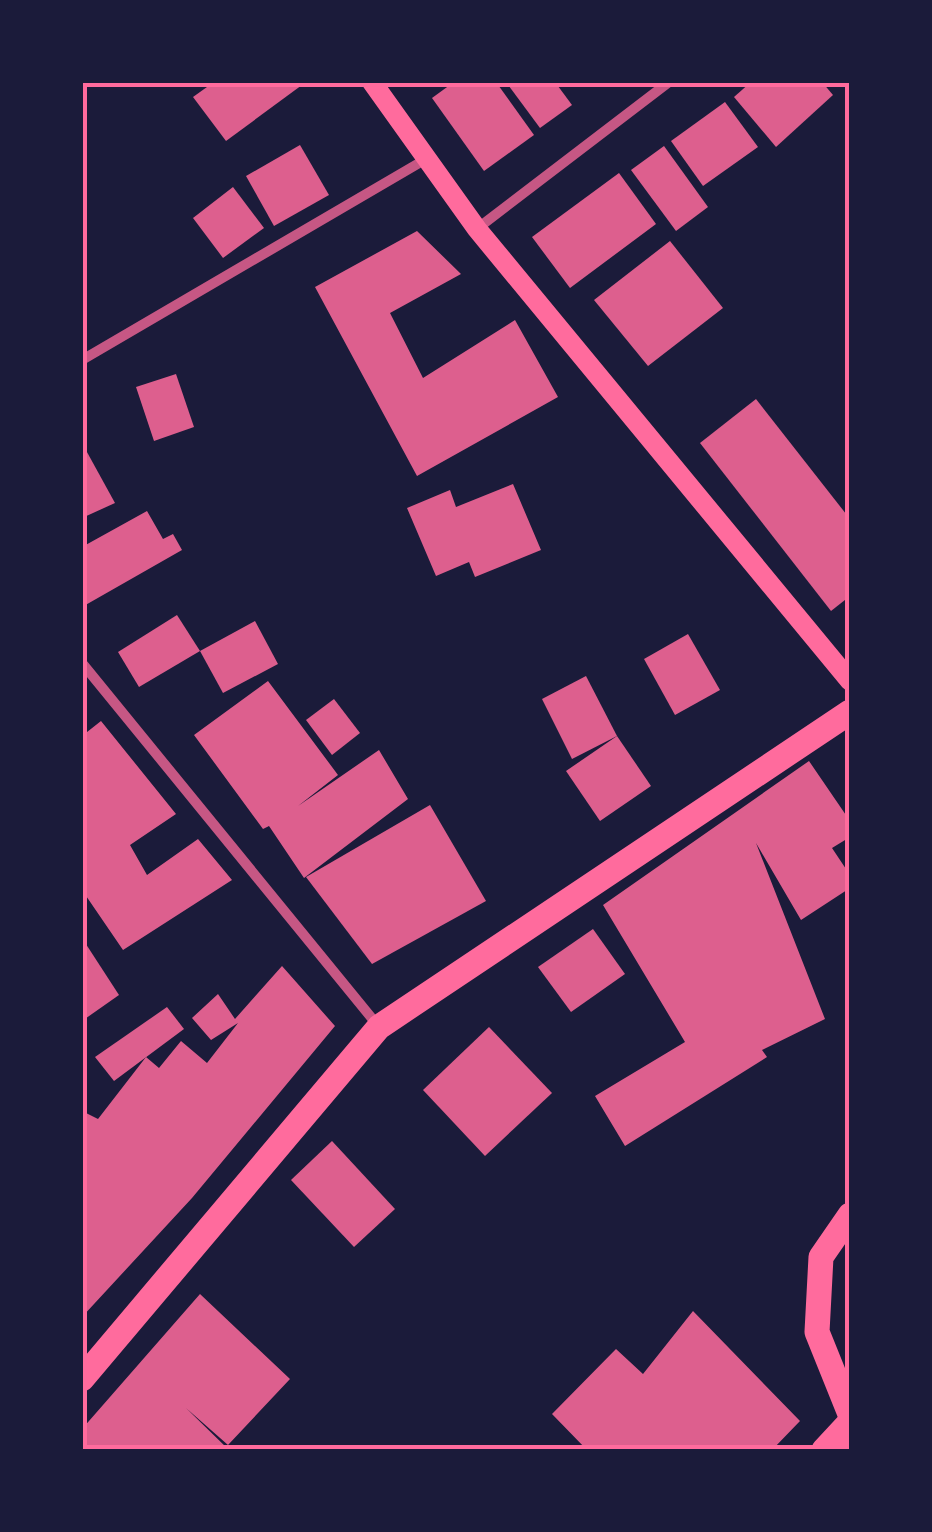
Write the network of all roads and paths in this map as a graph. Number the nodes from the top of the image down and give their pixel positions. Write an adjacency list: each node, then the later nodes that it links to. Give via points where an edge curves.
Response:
1 (372, 82): 3 (main road)
2 (669, 82): 4 (street)
3 (426, 159): 4 (main road); 5 (street)
4 (477, 229): 7 (main road)
5 (82, 360)
6 (82, 663): 9 (street)
7 (850, 681)
8 (850, 712): 9 (main road)
9 (379, 1028): 11 (main road)
10 (850, 1215): 12 (main road, via 821,1257 817,1332)
11 (82, 1379)
12 (850, 1414)
13 (850, 1422): 14 (main road)
14 (824, 1450)

